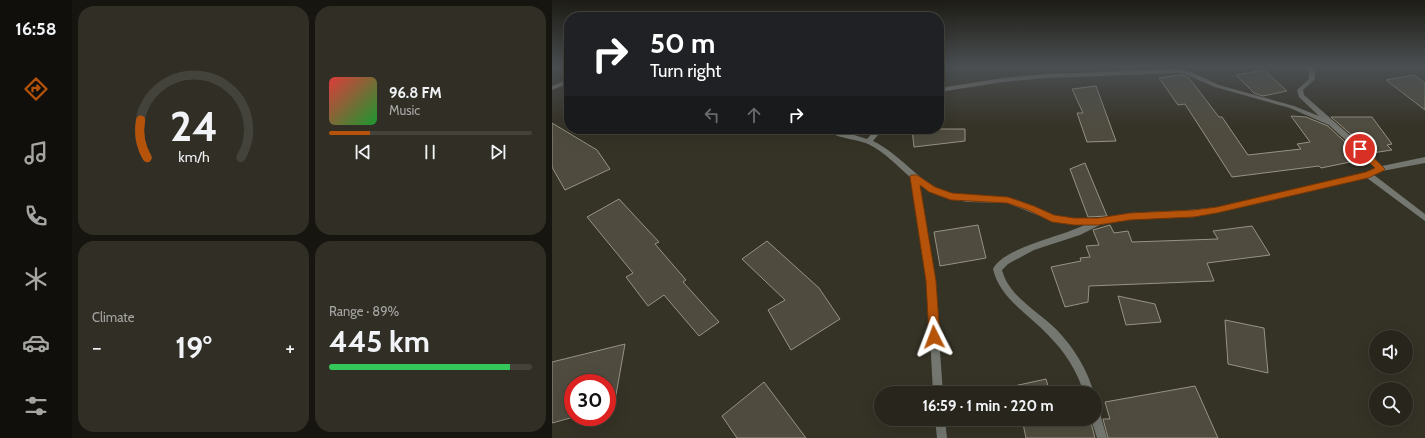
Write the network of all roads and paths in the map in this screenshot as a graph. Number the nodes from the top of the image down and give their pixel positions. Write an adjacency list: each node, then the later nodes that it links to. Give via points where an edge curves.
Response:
1 (966, 87): 4 (street)
2 (1222, 87): 5 (street, via 1292,107)
3 (1304, 87): 5 (street, via 1299,92)
4 (944, 90)
5 (1330, 123): 10 (street)
6 (841, 134): 8 (street)
7 (875, 134): 8 (street)
8 (869, 141): 12 (street)
9 (1425, 160): 10 (street)
10 (1380, 169): 11 (street)
11 (1368, 175): 13 (street); 14 (street, via 1217,210 1130,216)
12 (914, 177): 14 (street, via 951,197 1008,200 1052,218); 15 (street, via 931,281)
13 (1425, 218)
14 (1098, 222): 16 (street, via 1077,233 1031,247 1005,261 997,269 999,279 1013,297 1052,332 1070,353)
15 (938, 386)
16 (1087, 386)
17 (941, 426): 19 (street)
18 (1098, 426): 20 (street)
19 (942, 438)
20 (1102, 438)

